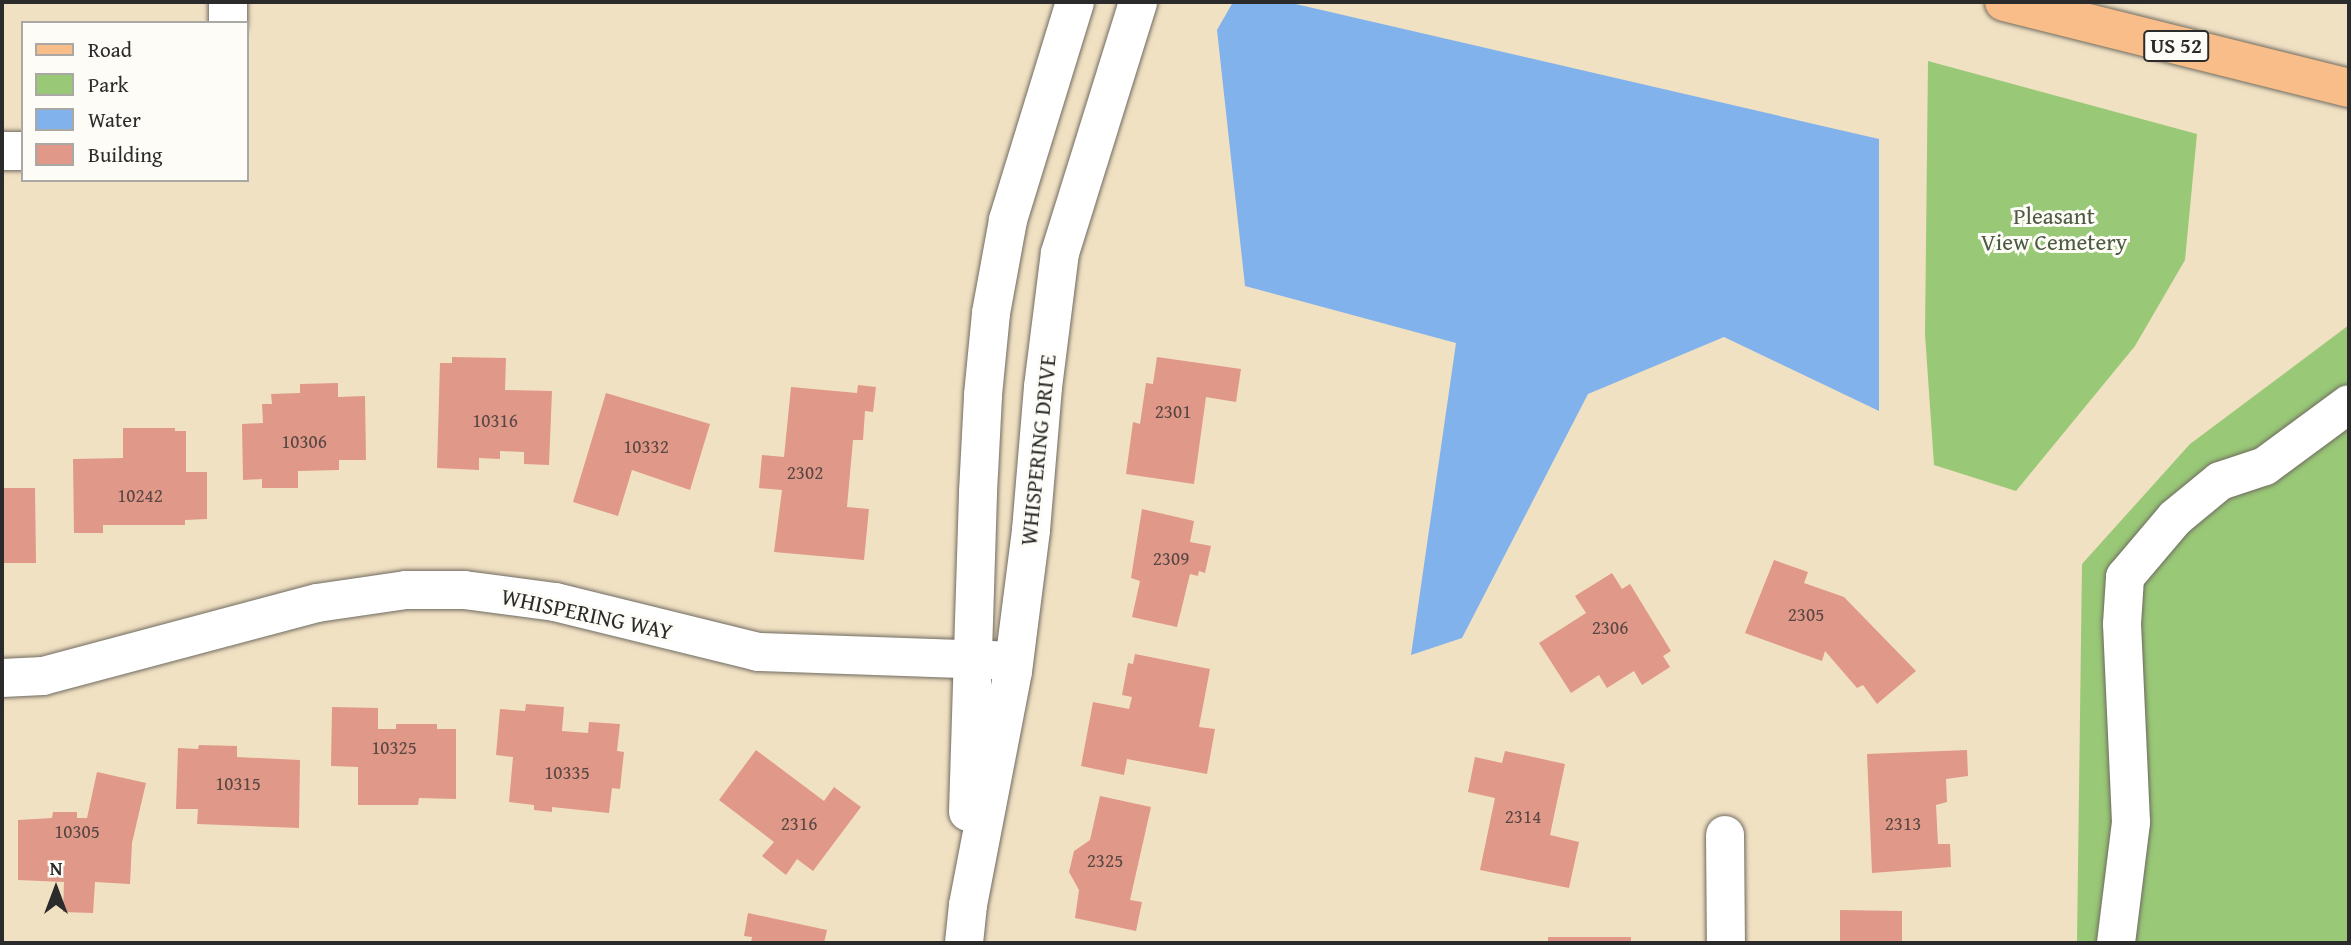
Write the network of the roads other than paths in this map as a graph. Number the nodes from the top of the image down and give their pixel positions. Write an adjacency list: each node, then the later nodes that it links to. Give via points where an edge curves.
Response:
1 (228, 2): 5 (street)
2 (1075, 2): 10 (street, WHISPERING DRIVE, via 1008,220 991,313)
3 (1139, 2): 11 (street, WHISPERING DRIVE, via 1060,253)
4 (2004, 2): 6 (main road, US 52)
5 (228, 21)
6 (2349, 88)
7 (2, 151): 8 (street)
8 (21, 151)
9 (2349, 404): 19 (street, via 2265,466 2220,481 2175,518 2125,577 2122,624 2131,822)
10 (982, 422): 11 (street); 12 (street, WHISPERING DRIVE)
11 (1040, 425): 13 (street, WHISPERING DRIVE)
12 (973, 660): 13 (street, WHISPERING WAY); 14 (street, WHISPERING WAY, via 758,652 555,603 464,590 406,590 317,603 43,676); 16 (street, WHISPERING DRIVE)
13 (1014, 661): 16 (street, WHISPERING DRIVE)
14 (2, 678)
15 (1726, 835): 18 (street)
16 (968, 905): 17 (street, WHISPERING DRIVE)
17 (964, 943)
18 (1726, 943)
19 (2116, 943)

